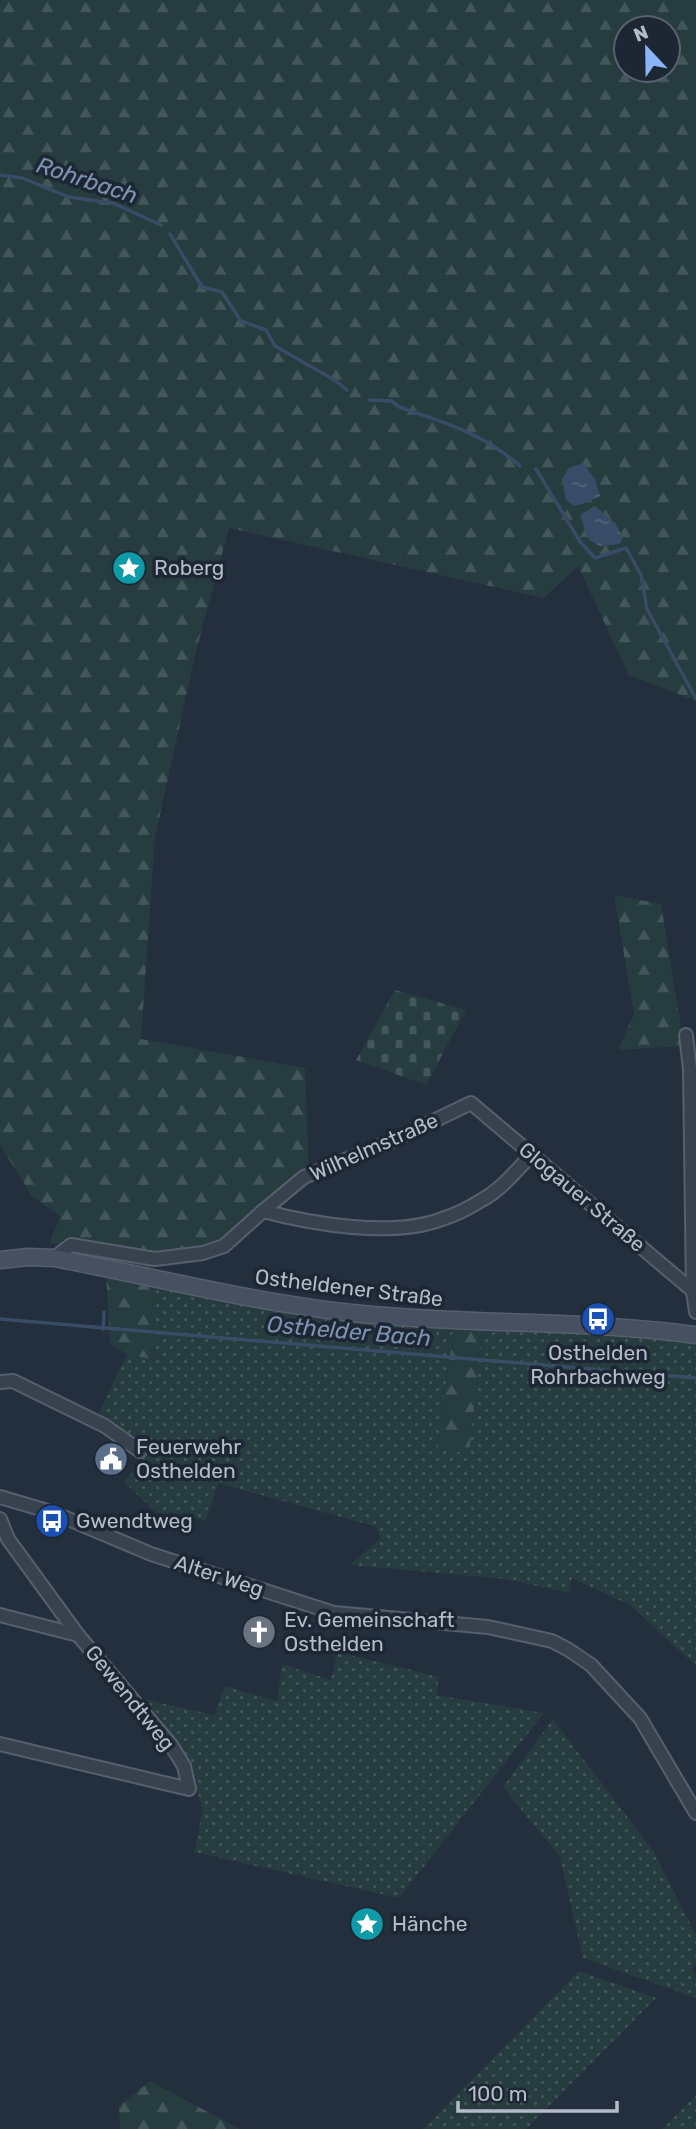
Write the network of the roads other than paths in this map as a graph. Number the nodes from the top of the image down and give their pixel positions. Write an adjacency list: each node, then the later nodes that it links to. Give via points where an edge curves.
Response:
1 (686, 1035): 7 (street)
2 (471, 1103): 3 (street, Glogauer Straße); 4 (street, Wilhelmstraße, via 304,1177)
3 (532, 1154): 4 (street, via 507,1182 482,1200 440,1220 404,1228 297,1220); 7 (street, Glogauer Straße)
4 (263, 1210): 5 (street, Wilhelmstraße, via 224,1246 203,1253 155,1259 71,1245)
5 (54, 1258): 6 (main road, Ostheldener Straße); 9 (main road, Ostheldener Straße, via 261,1300 359,1314)
6 (0, 1260)
7 (693, 1290): 8 (street)
8 (696, 1312)
9 (696, 1335)
10 (0, 1382): 11 (street, via 12,1381 105,1426)
11 (140, 1451)
12 (0, 1497): 18 (street, Alter Weg, via 54,1513 151,1554 334,1612 488,1627 552,1641 591,1665 640,1718)
13 (0, 1519): 14 (street, Gewendtweg)
14 (4, 1539): 16 (street, Gewendtweg)
15 (0, 1615): 16 (street)
16 (78, 1635): 17 (street, Gewendtweg, via 171,1745 184,1766 189,1789)
17 (0, 1744)
18 (696, 1813)

